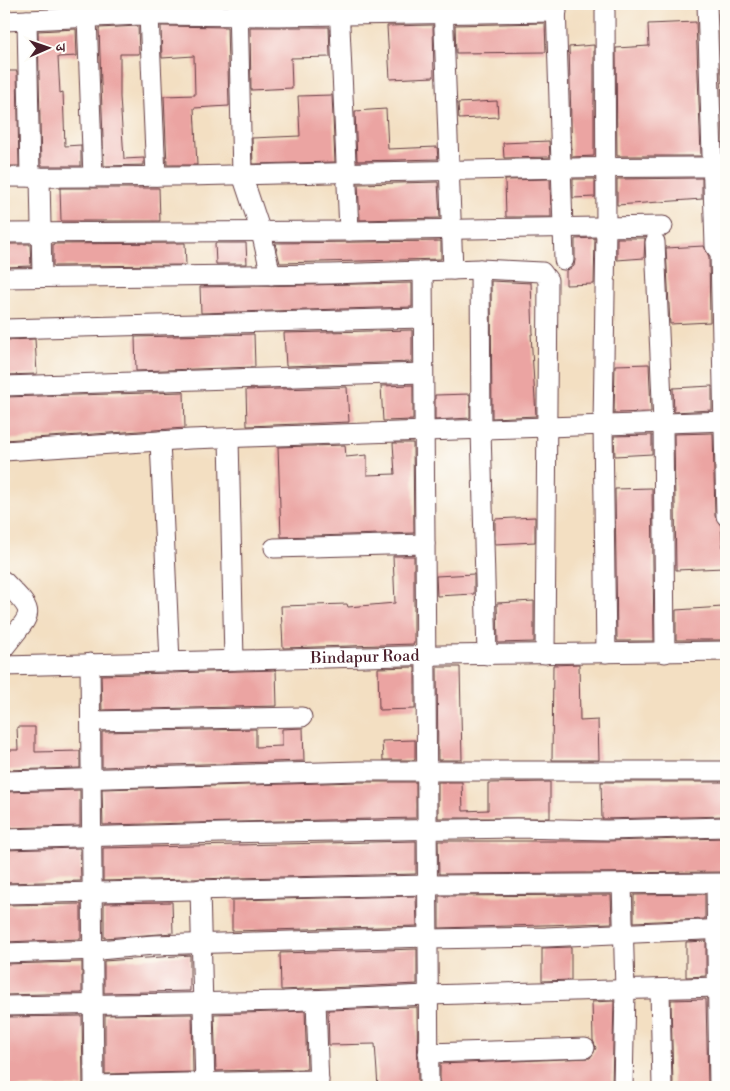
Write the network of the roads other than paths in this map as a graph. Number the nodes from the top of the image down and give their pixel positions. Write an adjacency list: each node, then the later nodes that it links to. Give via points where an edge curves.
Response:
1 (707, 4): 17 (street)
2 (443, 8): 3 (street); 5 (street); 18 (street)
3 (557, 8): 15 (street)
4 (339, 9): 5 (street); 8 (street); 19 (street)
5 (390, 9)
6 (126, 10): 11 (street); 12 (street)
7 (184, 10): 8 (street); 11 (street)
8 (238, 10): 20 (street)
9 (68, 11): 12 (street); 14 (street)
10 (605, 11): 16 (street)
11 (149, 15): 21 (street)
12 (87, 17): 24 (street)
13 (4, 20): 14 (street)
14 (27, 20): 23 (street)
15 (561, 167): 16 (street); 18 (street); 25 (street)
16 (604, 167): 17 (street); 26 (street)
17 (712, 167): 32 (street, via 715,246)
18 (449, 170): 19 (street); 27 (street)
19 (346, 172): 20 (street); 28 (street)
20 (242, 175): 21 (street); 29 (street)
21 (156, 176): 24 (street)
22 (4, 177): 23 (street)
23 (35, 177): 24 (street); 31 (street)
24 (93, 177)
25 (563, 228): 26 (street); 27 (street); 33 (street)
26 (606, 228): 45 (street, via 659,234); 46 (street)
27 (451, 229): 28 (street); 35 (street)
28 (349, 231): 29 (street)
29 (261, 232): 31 (street); 37 (street)
30 (4, 233): 31 (street)
31 (42, 233): 38 (street)
32 (723, 254): 44 (street)
33 (564, 260)
34 (480, 269): 35 (street); 47 (street, via 537,270 546,275); 48 (street)
35 (453, 270): 36 (street)
36 (423, 271): 37 (street); 40 (street)
37 (271, 275): 38 (street)
38 (42, 277): 39 (street)
39 (4, 278)
40 (423, 318): 41 (street); 42 (street)
41 (4, 329)
42 (423, 372): 43 (street); 49 (street)
43 (4, 386)
44 (725, 421): 45 (street); 53 (street)
45 (663, 423): 46 (street); 60 (street)
46 (603, 426): 47 (street); 59 (street)
47 (546, 429): 48 (street); 61 (street)
48 (481, 430): 49 (street); 62 (street)
49 (424, 432): 50 (street); 54 (street)
50 (229, 438): 51 (street); 64 (street)
51 (160, 441): 52 (street); 65 (street)
52 (4, 451)
53 (726, 516)
54 (425, 544): 55 (street); 63 (street)
55 (274, 548)
56 (4, 581): 57 (street, via 29,611)
57 (4, 648)
58 (726, 651): 60 (street, Bindapur Road)
59 (606, 653): 60 (street, Bindapur Road); 61 (street, Bindapur Road)
60 (666, 653)
61 (544, 654): 62 (street, Bindapur Road)
62 (486, 655): 63 (street, Bindapur Road)
63 (426, 656): 64 (street, Bindapur Road); 71 (street)
64 (234, 660): 65 (street, Bindapur Road)
65 (170, 662): 66 (street, Bindapur Road)
66 (90, 663): 67 (street, Bindapur Road); 69 (street)
67 (4, 666)
68 (302, 717): 69 (street)
69 (91, 721): 72 (street)
70 (726, 771): 71 (street)
71 (428, 772): 72 (street); 75 (street)
72 (92, 778): 73 (street); 76 (street)
73 (4, 781)
74 (726, 827): 75 (street)
75 (428, 830): 76 (street); 80 (street)
76 (92, 837): 77 (street); 82 (street)
77 (4, 839)
78 (622, 884): 79 (street); 80 (street); 85 (street)
79 (721, 884): 84 (street)
80 (428, 885): 81 (street); 86 (street)
81 (200, 889): 82 (street); 87 (street)
82 (92, 891): 83 (street); 88 (street)
83 (4, 894)
84 (722, 929): 85 (street); 90 (street)
85 (624, 934): 86 (street); 92 (street)
86 (428, 938): 87 (street); 93 (street)
87 (202, 944): 88 (street); 95 (street)
88 (93, 949): 89 (street); 96 (street)
89 (4, 953)
90 (718, 987): 91 (street); 106 (street)
91 (660, 989): 92 (street); 105 (street)
92 (625, 990): 93 (street); 104 (street)
93 (428, 995): 94 (street); 99 (street)
94 (316, 1000): 95 (street); 100 (street)
95 (202, 1002): 96 (street); 101 (street)
96 (94, 1003): 97 (street); 102 (street)
97 (4, 1006)
98 (585, 1048): 99 (street)
99 (428, 1053): 103 (street)
100 (319, 1084): 101 (street)
101 (205, 1085): 102 (street)
102 (94, 1086)
103 (429, 1087)
104 (623, 1087)
105 (662, 1087)
106 (719, 1087)

